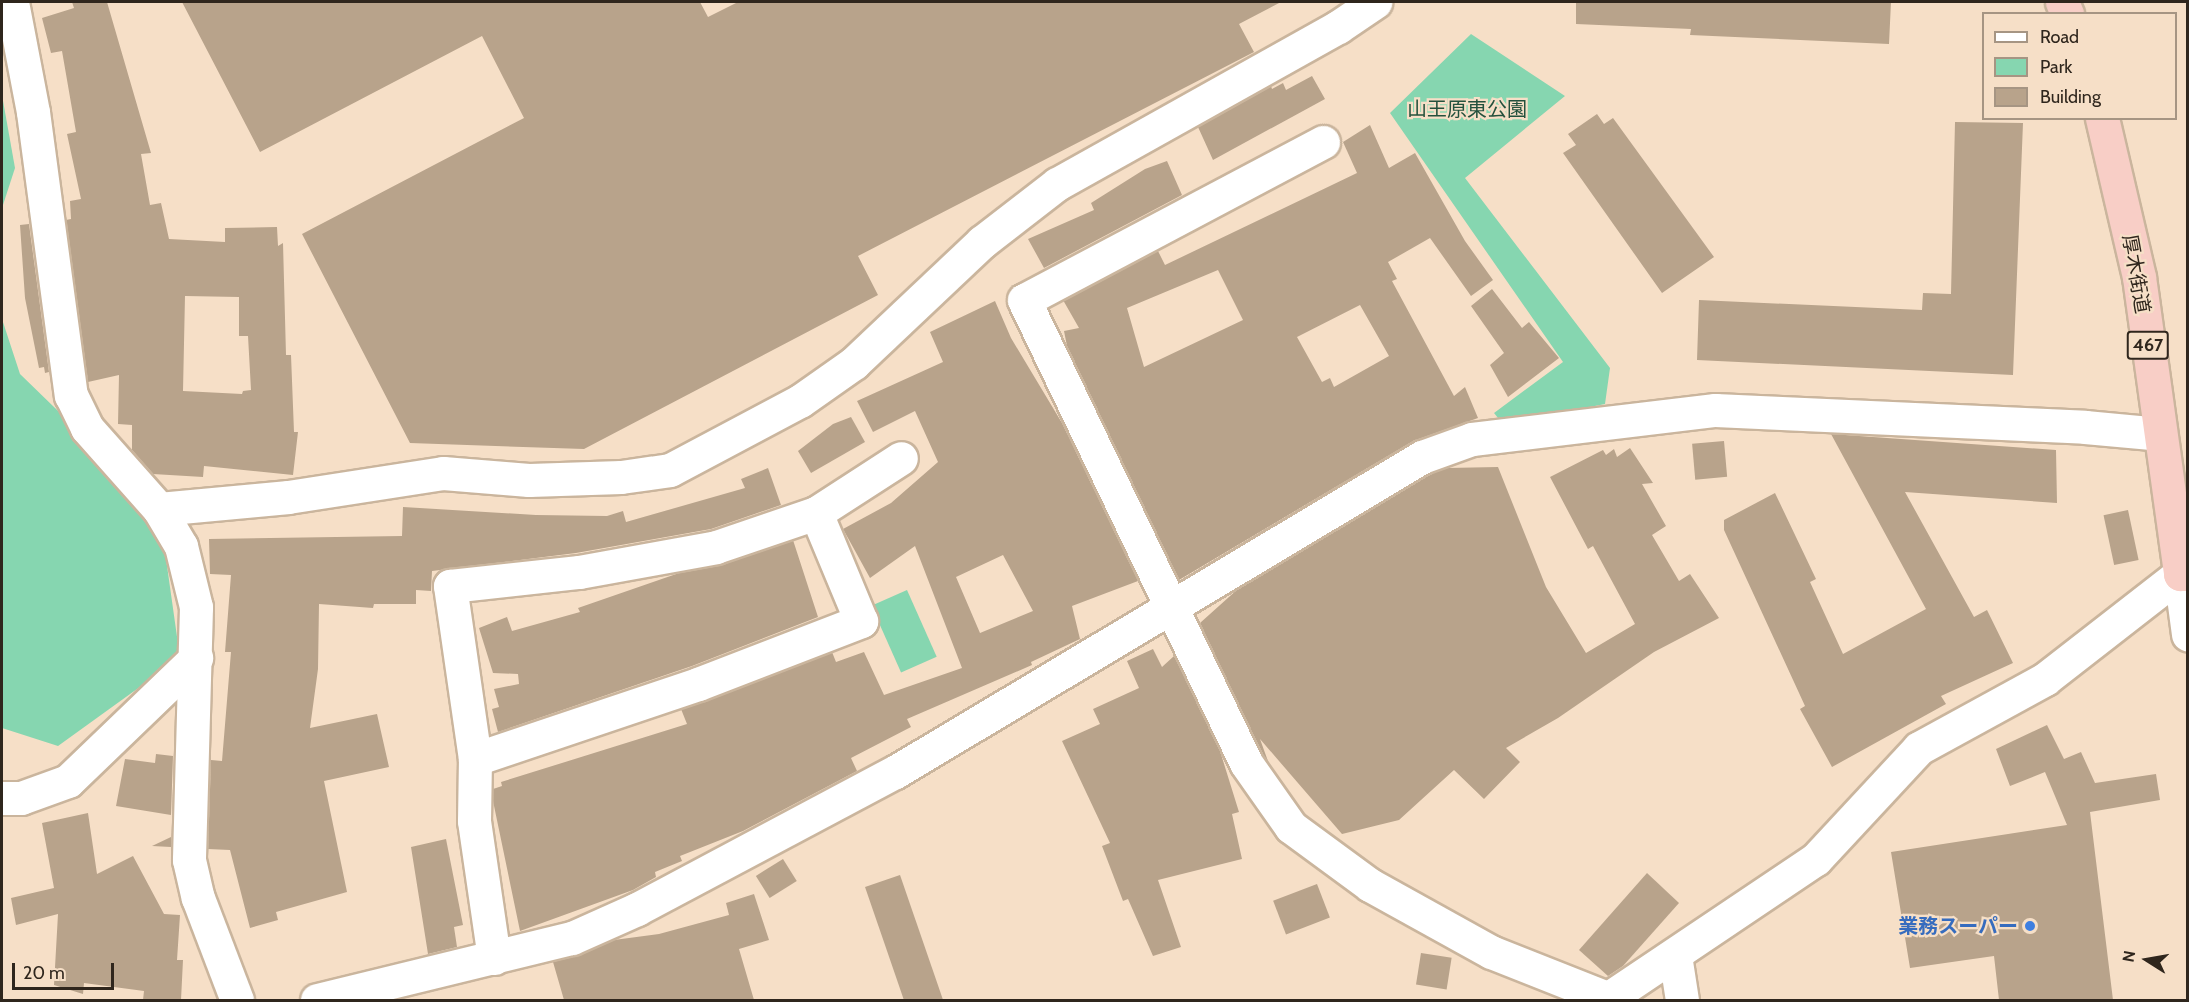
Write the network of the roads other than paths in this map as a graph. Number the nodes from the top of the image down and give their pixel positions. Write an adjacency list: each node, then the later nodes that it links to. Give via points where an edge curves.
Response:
1 (12, 2): 7 (street, via 33,112 71,395 87,428)
2 (1375, 2): 7 (street, via 1338,27 1057,184 982,242 854,363 800,401 670,470 621,477 529,480 443,472 288,497)
3 (2102, 120): 5 (highway, 厚木街道 / 467, via 2139,277)
4 (1323, 142): 10 (street, via 1024,300)
5 (2160, 434): 9 (highway, 厚木街道 / 467); 10 (street, via 1715,410 1472,439 1422,457)
6 (901, 458): 8 (street)
7 (159, 509): 12 (street, via 181,546 196,607)
8 (816, 513): 13 (street, via 861,621 698,684); 13 (street, via 716,547 579,572 450,586)
9 (2184, 574): 11 (street); 15 (street, via 2045,679 1919,748 1816,859)
10 (1174, 607): 16 (street, via 895,772 637,909 572,938); 17 (street, via 1246,763 1291,827 1370,885 1491,952)
11 (2187, 634)
12 (196, 658): 14 (street, via 68,781 21,798); 18 (street, via 189,860 198,898)
13 (475, 759): 16 (street, via 474,821)
14 (2, 798)
15 (1675, 955): 17 (street); 20 (street)
16 (494, 958): 19 (street)
17 (1607, 999)
18 (237, 1000)
19 (317, 1000)
20 (1682, 1000)

